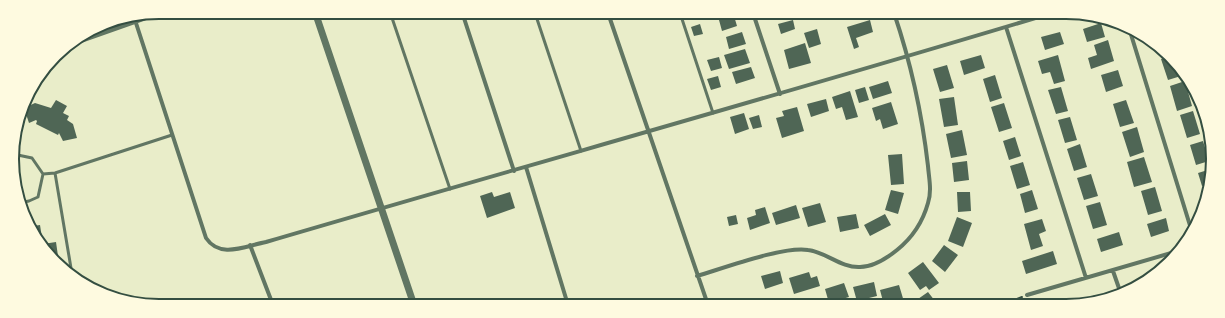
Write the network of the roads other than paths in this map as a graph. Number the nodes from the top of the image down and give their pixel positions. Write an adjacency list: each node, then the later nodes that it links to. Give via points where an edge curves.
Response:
1 (317, 19): 28 (street)
2 (392, 19): 26 (lane)
3 (464, 19): 23 (street)
4 (537, 19): 20 (lane)
5 (610, 19): 18 (street)
6 (682, 19): 17 (lane)
7 (755, 19): 16 (street)
8 (896, 19): 15 (street)
9 (1032, 19): 12 (street)
10 (135, 21): 19 (street)
11 (125, 23): 13 (street)
12 (1006, 27): 15 (street); 35 (street)
13 (95, 35)
14 (1132, 36): 29 (street)
15 (908, 57): 16 (street); 34 (street, via 926,144 930,183 928,202 920,224 909,240 885,260 860,267 838,262 809,250 796,249)
16 (780, 94): 17 (street)
17 (713, 113): 18 (street)
18 (648, 132): 20 (street); 34 (street)
19 (172, 135): 24 (lane); 30 (street, via 210,244 225,251)
20 (581, 151): 22 (street)
21 (19, 155): 25 (lane, via 32,158)
22 (526, 167): 23 (street); 40 (street)
23 (514, 171): 26 (street)
24 (55, 173): 25 (lane); 32 (lane)
25 (43, 174): 27 (lane, via 38,197)
26 (450, 189): 28 (street)
27 (25, 202)
28 (380, 208): 30 (street); 39 (street)
29 (1190, 225)
30 (250, 245): 38 (street)
31 (1168, 254): 33 (street)
32 (71, 267)
33 (1113, 271): 35 (street); 36 (street)
34 (697, 276): 41 (street)
35 (1086, 278): 37 (street)
36 (1119, 289)
37 (1027, 295)
38 (271, 299)
39 (412, 299)
40 (566, 299)
41 (706, 299)

